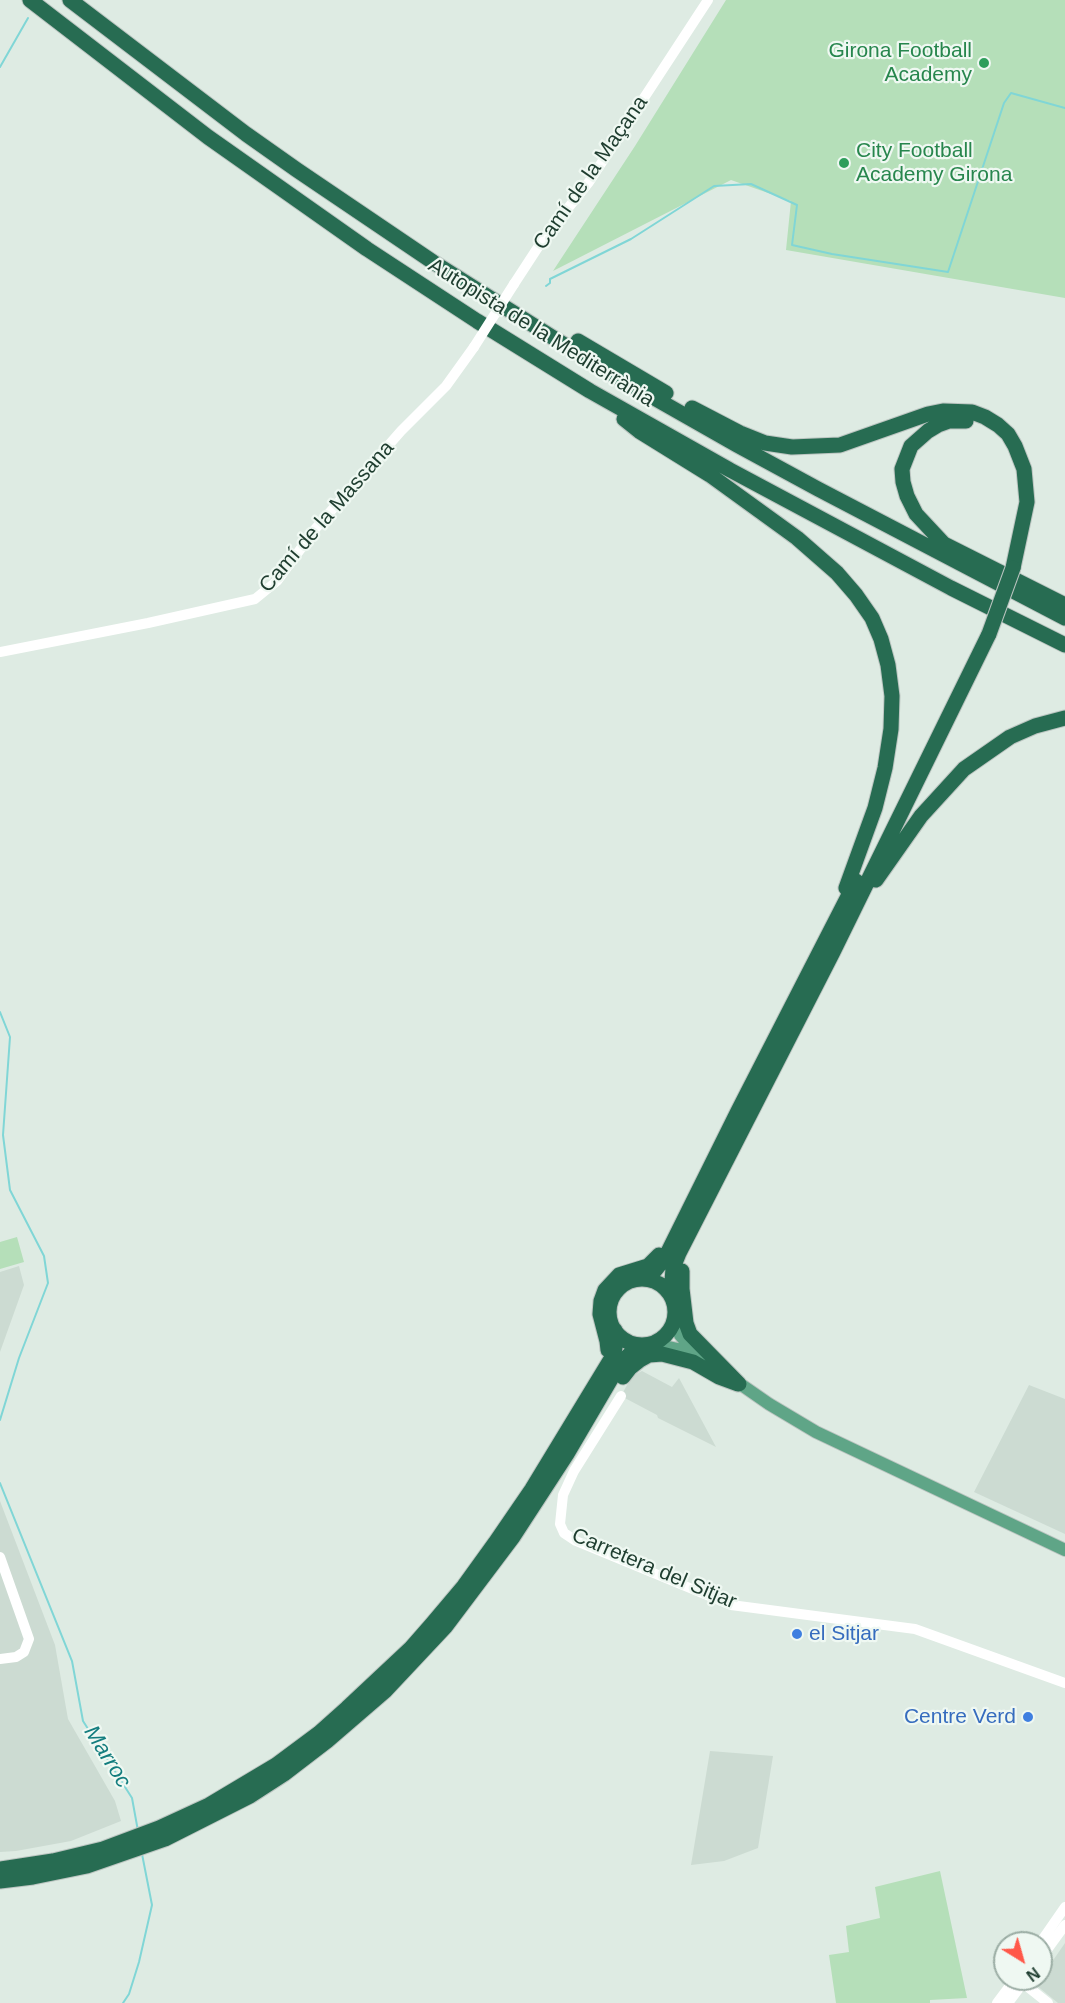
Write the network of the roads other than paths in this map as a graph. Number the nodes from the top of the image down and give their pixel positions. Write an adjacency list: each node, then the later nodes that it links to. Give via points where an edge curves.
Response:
1 (30, 0): 6 (highway, Autopista de la Mediterrània, via 180,117 314,212 477,321)
2 (70, 0): 4 (highway, Autopista de la Mediterrània, via 263,146)
3 (708, 0): 5 (street, Camí de la Maçana, bridge)
4 (512, 312): 7 (highway, via 553,326 704,415 765,443 792,447 840,445 943,411 972,412 985,417 1008,434 1024,469 1027,502); 9 (highway, Autopista de la Mediterrània, via 736,445)
5 (474, 346): 11 (street, Camí de la Massana, via 446,386 316,528 277,581 255,599)
6 (591, 391): 10 (highway, Autopista de la Mediterrània, via 813,515); 13 (highway, via 639,431 710,475 811,550 856,595 881,639 892,696 885,768)
7 (1009, 566): 8 (highway, via 1018,503 1012,458 996,435 985,427 962,419 938,424 911,446 902,468 907,496 916,514 944,544); 13 (highway, via 985,633 940,716)
8 (1065, 605)
9 (1065, 618)
10 (1065, 645)
11 (0, 652)
12 (1065, 717): 13 (highway, via 1010,737 964,769 914,825)
13 (828, 949): 14 (highway); 15 (highway)
14 (720, 1173): 17 (highway, via 673,1268); 22 (highway, via 716,1195 683,1267 682,1289 687,1328 694,1340)
15 (685, 1218): 16 (highway, via 665,1258); 21 (highway, via 652,1263 619,1275 605,1290 600,1314 607,1353)
16 (648, 1279): 17 (highway); 19 (highway, via 627,1282 614,1294 609,1310)
17 (671, 1296): 18 (highway)
18 (674, 1320): 20 (highway, via 666,1335); 22 (main road, via 691,1347)
19 (615, 1330): 20 (highway, via 626,1341); 21 (highway, via 611,1359)
20 (645, 1344): 22 (main road, via 678,1349); 24 (highway, via 621,1362)
21 (595, 1384): 29 (highway, via 495,1543 411,1648 333,1720 276,1765)
22 (739, 1384): 24 (highway, via 677,1356 650,1355 630,1368 596,1420); 25 (main road, via 836,1442)
23 (621, 1396): 28 (street, Carretera del Sitjar, via 563,1495 560,1524 564,1533 576,1541 731,1605 915,1629)
24 (567, 1454): 29 (highway, via 474,1591 447,1626 385,1691 284,1774 225,1810)
25 (1065, 1550)
26 (0, 1557): 27 (street, via 28,1639 24,1652)
27 (0, 1659)
28 (1065, 1683)
29 (162, 1834): 30 (highway)
30 (124, 1848): 31 (highway); 32 (highway)
31 (87, 1866): 33 (highway); 34 (highway, via 45,1882)
32 (0, 1869)
33 (0, 1881)
34 (0, 1889)
35 (1065, 1907): 37 (street)
36 (1065, 1925): 38 (street)
37 (1048, 1931)
38 (1053, 1942)
39 (1009, 1991): 41 (street)
40 (1033, 1991): 42 (street)
41 (997, 2003)
42 (1048, 2003)

